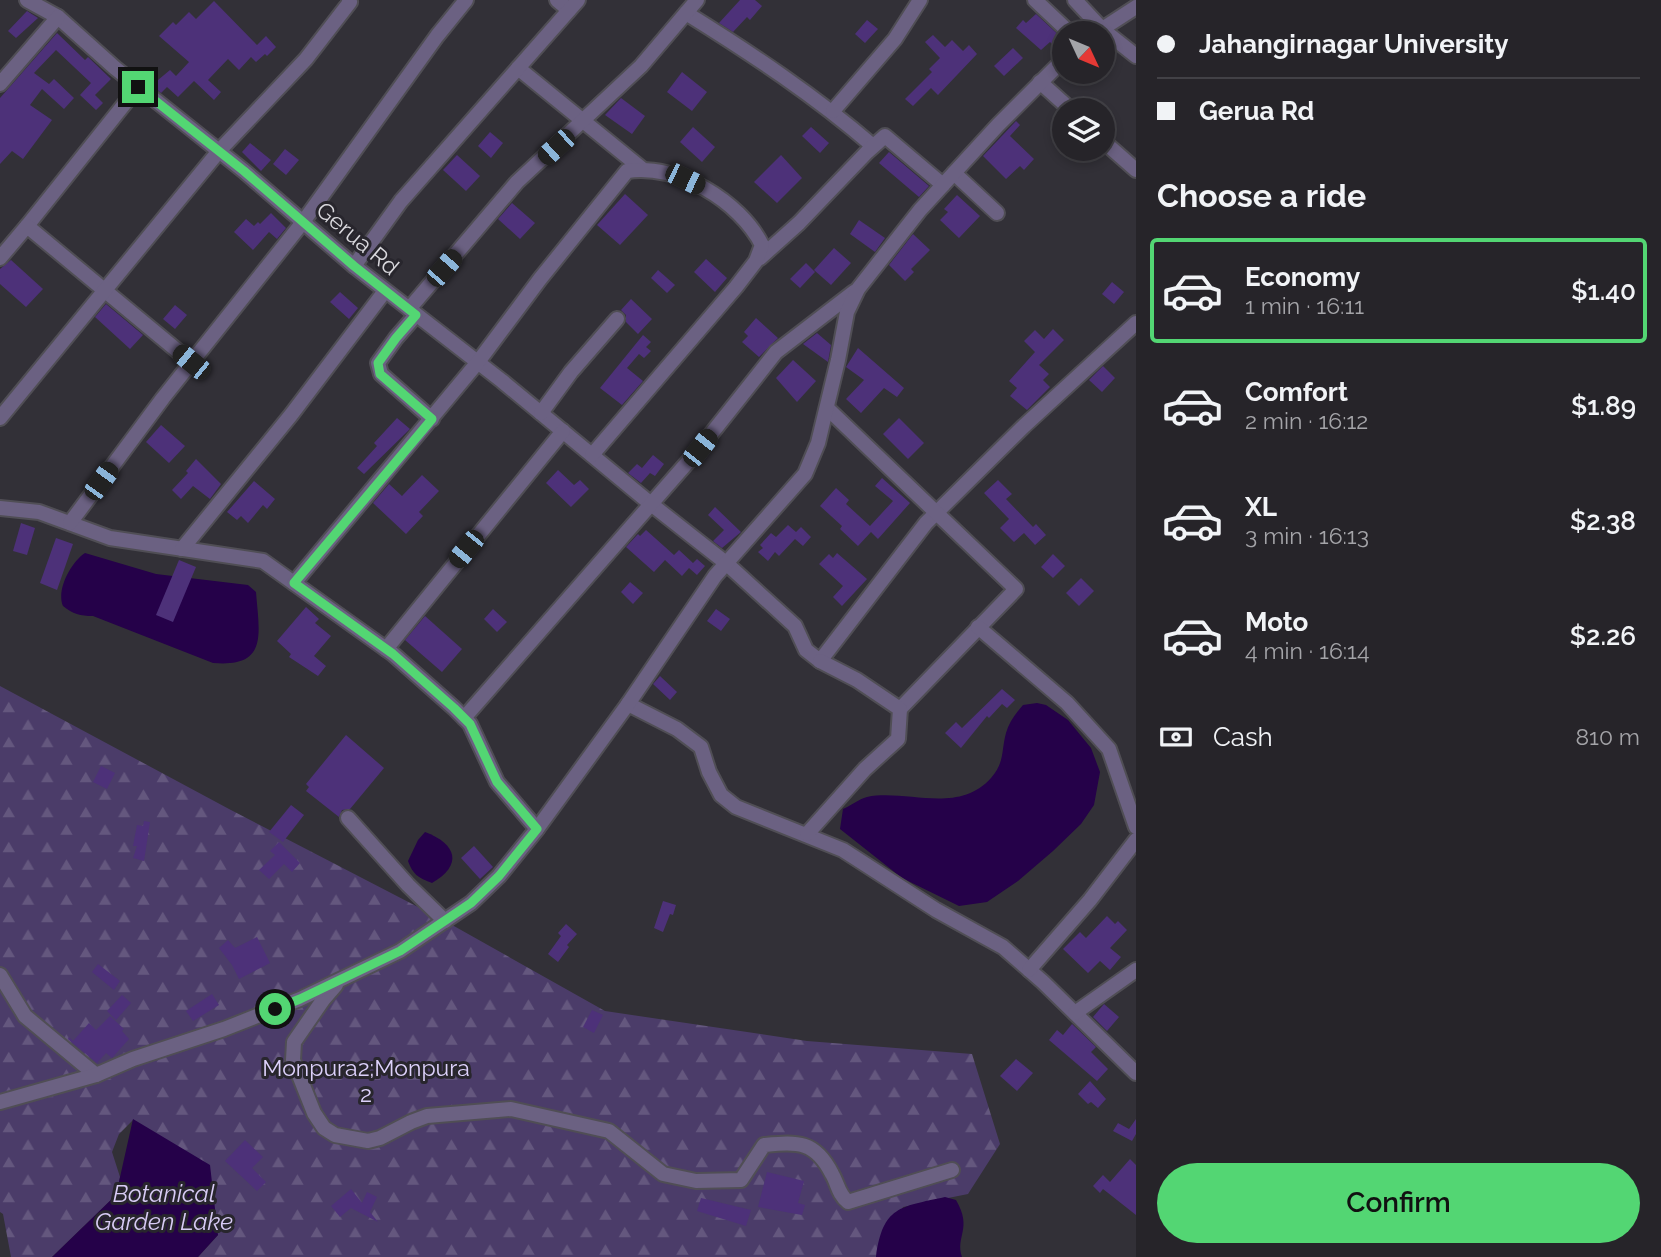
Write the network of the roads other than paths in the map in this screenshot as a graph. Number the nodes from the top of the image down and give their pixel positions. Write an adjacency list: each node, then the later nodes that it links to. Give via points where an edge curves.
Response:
1 (27, 0): 12 (street, Gerua Rd)
2 (349, 0): 27 (street, via 306,59)
3 (466, 0): 34 (street)
4 (557, 0): 9 (street)
5 (697, 0): 11 (street)
6 (920, 0): 24 (street, via 895,38)
7 (1035, 0): 13 (street)
8 (1075, 0): 14 (street)
9 (573, 5): 18 (street)
10 (1136, 7): 15 (street)
11 (686, 13): 24 (street); 25 (street, via 641,66)
12 (58, 17): 21 (street); 22 (street, Gerua Rd)
13 (1057, 21)
14 (1091, 21)
15 (1114, 21)
16 (1115, 42): 17 (street)
17 (1136, 56)
18 (518, 68): 25 (street); 38 (street, via 401,201)
19 (1052, 71): 20 (street)
20 (1041, 82): 23 (street); 31 (street)
21 (0, 84)
22 (138, 87): 27 (street, Gerua Rd); 35 (street)
23 (1059, 98)
24 (832, 111): 26 (street)
25 (583, 122): 29 (street); 42 (street, via 517,182)
26 (873, 146): 32 (street, via 885,136); 37 (street)
27 (219, 151): 34 (street, Gerua Rd); 41 (street)
28 (1115, 151): 30 (street)
29 (641, 169): 37 (street, via 661,170 717,195 755,230 762,245); 46 (street, via 627,171)
30 (1136, 170)
31 (954, 173): 32 (street); 33 (street)
32 (943, 185): 39 (street)
33 (997, 213)
34 (303, 222): 38 (street, Gerua Rd); 45 (street)
35 (27, 226): 36 (street); 41 (street)
36 (0, 258)
37 (756, 261): 52 (street)
38 (354, 266): 40 (street, Gerua Rd)
39 (858, 289): 47 (street, via 847,312); 53 (street, via 776,352)
40 (385, 291): 42 (street, Gerua Rd); 57 (street)
41 (105, 292): 45 (street); 49 (street)
42 (412, 312): 46 (street, Gerua Rd); 50 (street, via 378,363 380,374)
43 (617, 320): 48 (street)
44 (1136, 323): 55 (street)
45 (191, 362): 56 (street)
46 (478, 362): 48 (street, Gerua Rd); 50 (street)
47 (827, 408): 55 (street); 58 (street, via 805,474)
48 (541, 413): 51 (street, Gerua Rd)
49 (0, 418)
50 (432, 419): 59 (street)
51 (563, 431): 52 (street, Gerua Rd); 61 (street)
52 (592, 455): 53 (street, Gerua Rd)
53 (651, 504): 58 (street, Gerua Rd); 65 (street)
54 (0, 508): 56 (street, via 39,512)
55 (937, 513): 60 (street, via 1016,589); 62 (street)
56 (70, 523): 57 (street, via 110,538)
57 (182, 549): 59 (street, via 263,561)
58 (726, 563): 62 (street, Gerua Rd, via 795,626 806,650); 63 (street)
59 (294, 583): 61 (street)
60 (978, 627): 64 (street); 67 (street, via 1067,703 1109,749)
61 (386, 649): 65 (street)
62 (820, 661): 64 (street)
63 (628, 704): 68 (street); 69 (street, via 701,747 721,795 736,807)
64 (900, 709): 69 (street, via 898,739)
65 (464, 718): 68 (street, via 497,782)
66 (348, 818): 71 (street)
67 (1136, 827)
68 (537, 829): 71 (street, via 499,876)
69 (807, 834): 72 (street, via 843,850 1003,947)
70 (1136, 840): 72 (street)
71 (445, 921): 75 (street, via 400,951)
72 (1029, 970): 76 (street)
73 (1136, 970): 76 (street)
74 (0, 975): 78 (street, via 25,1016)
75 (342, 979): 78 (street); 80 (street, via 294,1042 293,1060 324,1128 335,1135 368,1141 428,1116 510,1109 609,1131 663,1174 696,1181 741,1180 764,1145 795,1142 816,1150 848,1202)
76 (1075, 1013): 77 (street)
77 (1136, 1073)
78 (96, 1075): 79 (street)
79 (0, 1102)
80 (952, 1170)

